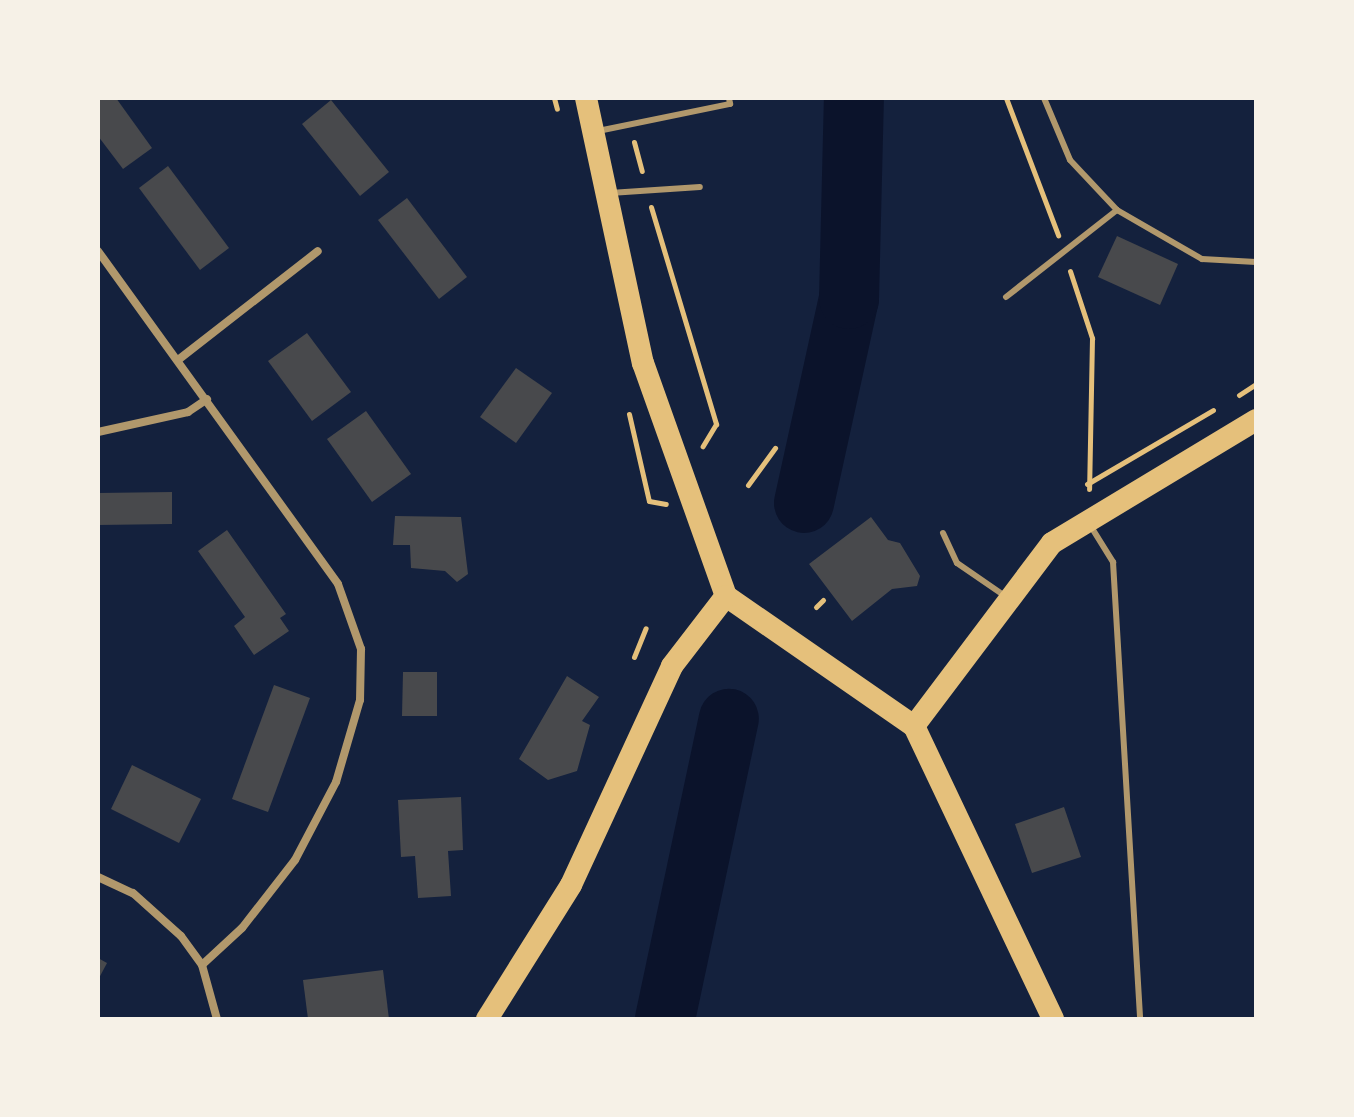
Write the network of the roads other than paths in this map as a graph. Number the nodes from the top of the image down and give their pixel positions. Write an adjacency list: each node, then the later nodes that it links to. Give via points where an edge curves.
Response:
1 (586, 98): 4 (highway)
2 (729, 98): 4 (lane, via 730,104)
3 (1044, 98): 7 (lane, via 1070,160)
4 (594, 132): 6 (highway)
5 (700, 187): 6 (lane)
6 (606, 193): 19 (highway, via 661,424)
7 (1117, 210): 10 (lane, via 1202,259); 11 (lane)
8 (98, 251): 12 (street)
9 (318, 251): 12 (street)
10 (1256, 262)
11 (1006, 297)
12 (178, 360): 13 (street)
13 (207, 399): 15 (street, via 188,412); 22 (street, via 338,584 361,649 360,700 336,782 295,860 242,928)
14 (1256, 420): 16 (highway)
15 (98, 432)
16 (1088, 522): 18 (highway, via 1052,543); 26 (lane, via 1113,562)
17 (943, 533): 18 (lane, via 957,563)
18 (1005, 596): 20 (highway)
19 (736, 601): 20 (highway); 24 (highway, via 672,666 571,885)
20 (914, 726): 25 (highway)
21 (98, 877): 22 (street, via 162,917)
22 (202, 965): 23 (street)
23 (217, 1019)
24 (487, 1019)
25 (1053, 1019)
26 (1140, 1019)

